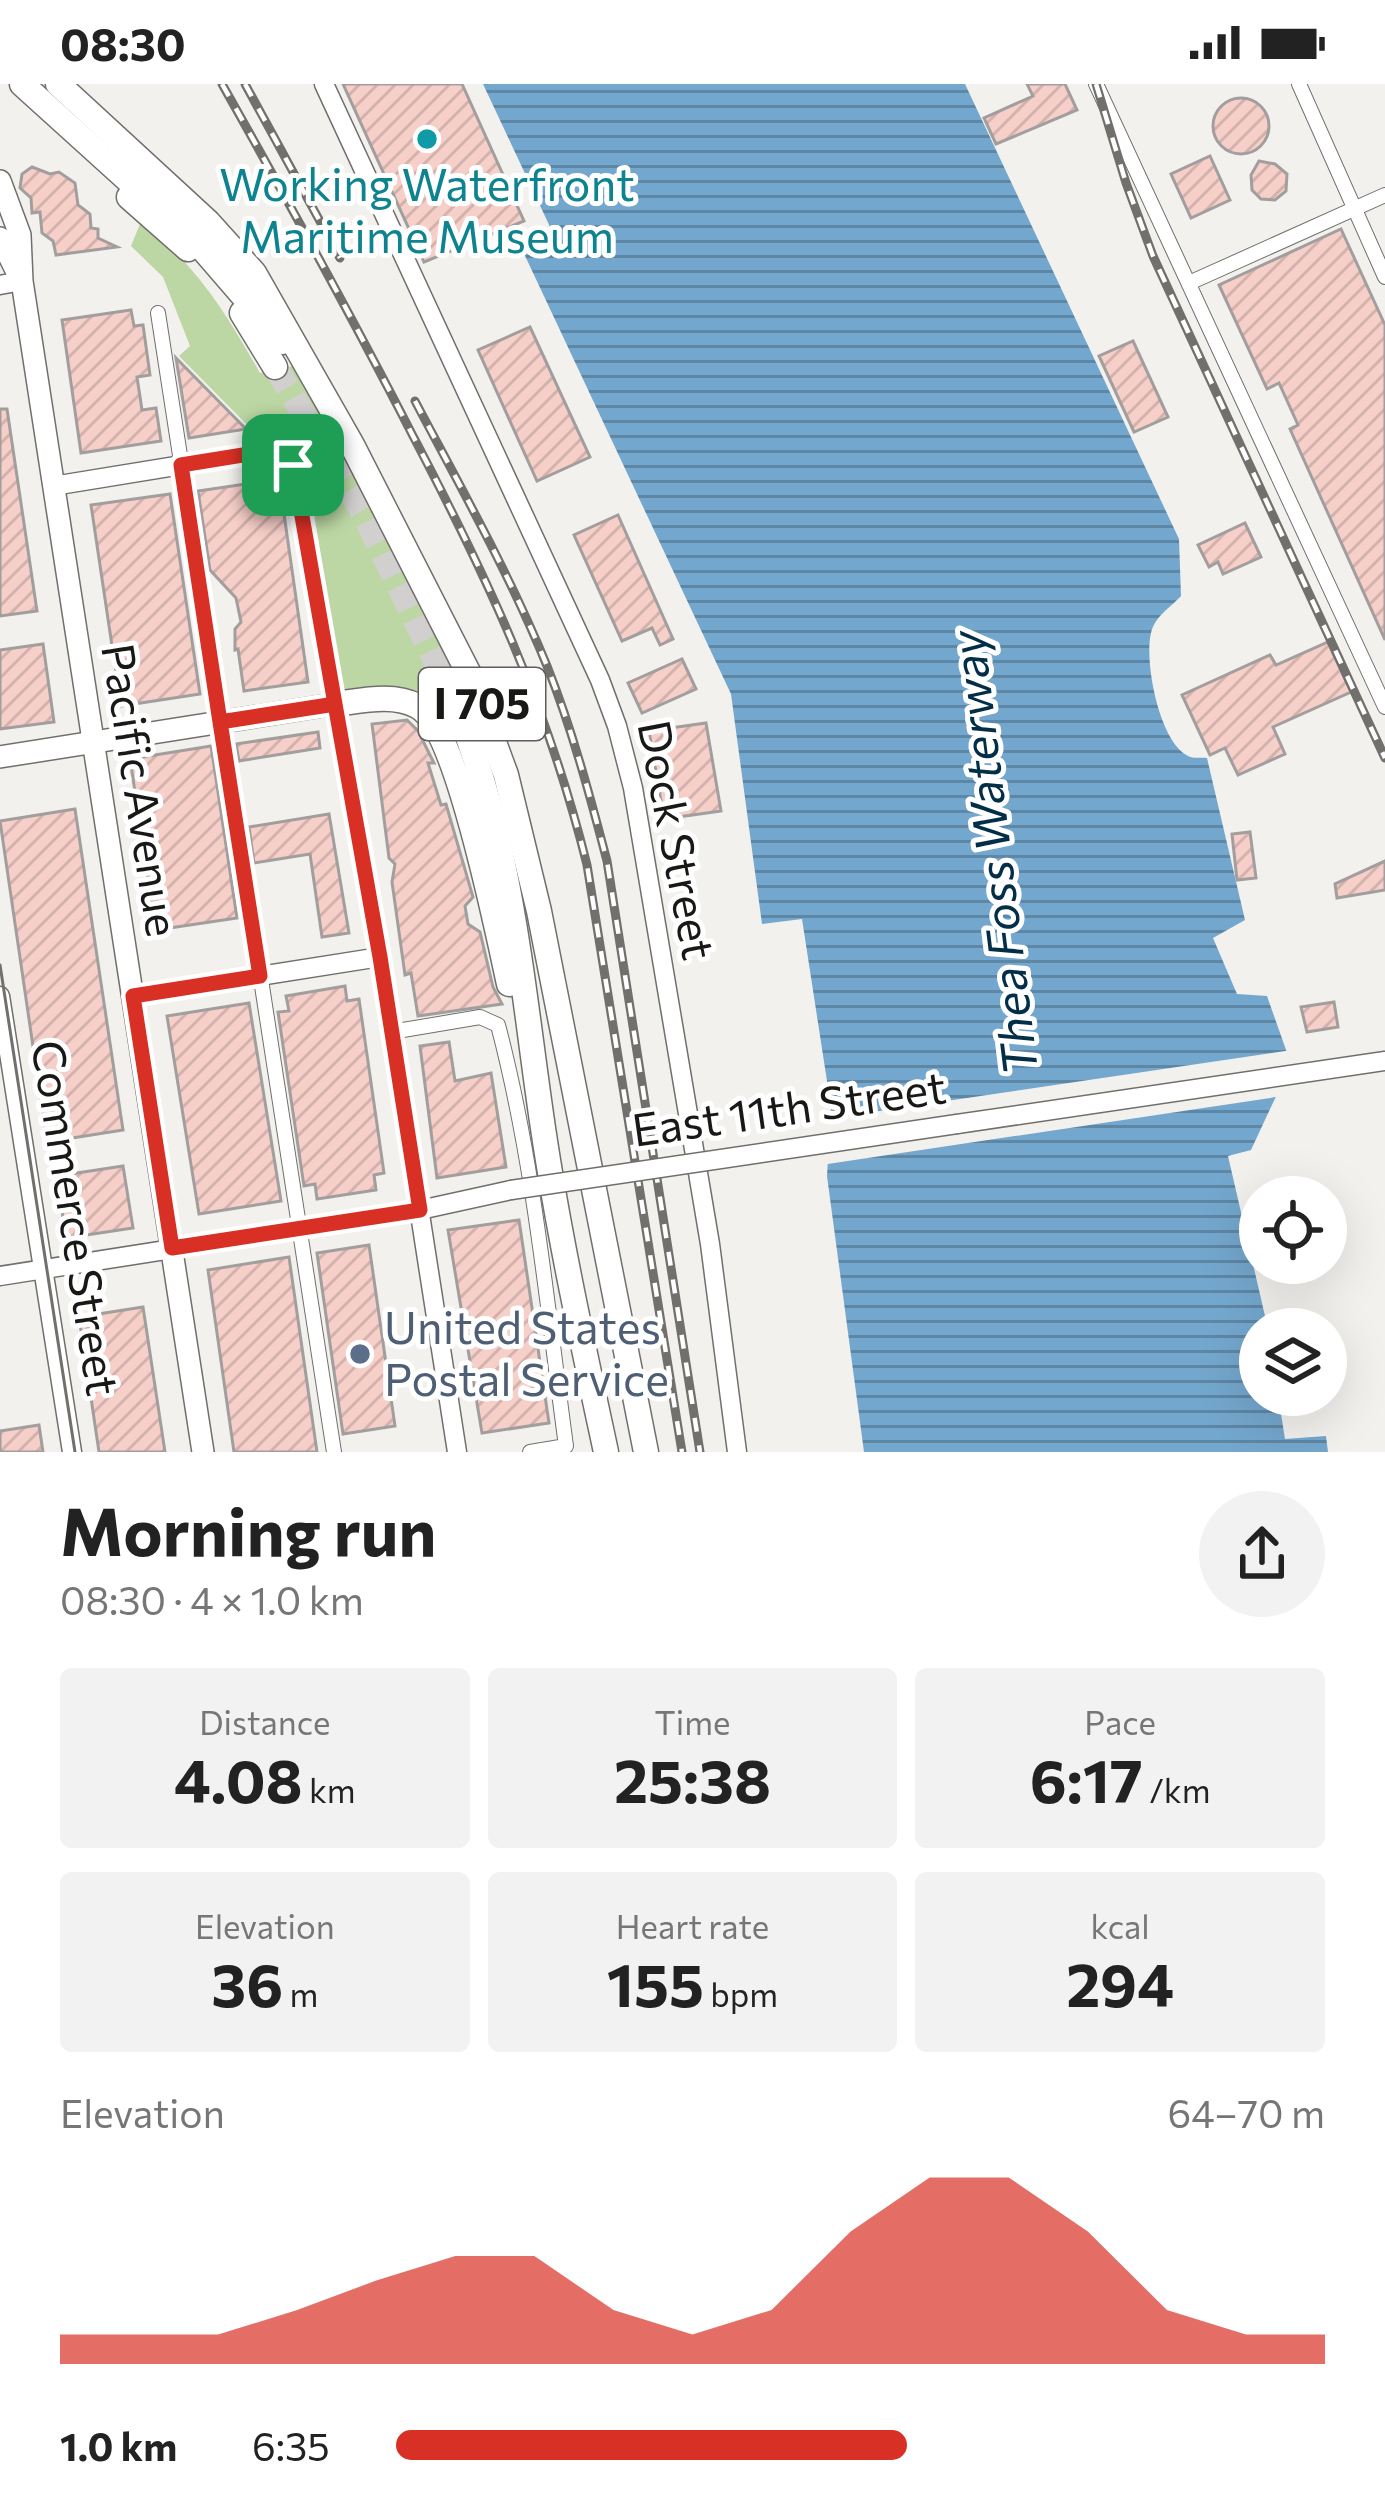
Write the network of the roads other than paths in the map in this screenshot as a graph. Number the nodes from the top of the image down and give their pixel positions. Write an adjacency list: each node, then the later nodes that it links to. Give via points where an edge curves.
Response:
1 (22, 84): 12 (highway, via 122,172)
2 (37, 84): 18 (highway, via 187,227)
3 (58, 84): 18 (highway, via 226,238 265,289)
4 (324, 84): 46 (street, Dock Street, via 617,726 710,1244)
5 (1096, 84): 15 (street)
6 (1299, 84): 10 (street)
7 (0, 85): 12 (highway)
8 (0, 182): 14 (main road, Pacific Avenue, via 20,236)
9 (1385, 195): 10 (street)
10 (1355, 208): 13 (street); 15 (street)
11 (0, 238): 14 (main road, Pacific Avenue)
12 (210, 270): 17 (highway)
13 (1385, 277)
14 (11, 283): 20 (main road, Pacific Avenue)
15 (1189, 283): 23 (street)
16 (158, 313): 19 (street)
17 (275, 367)
18 (326, 402): 45 (highway, I 705, via 470,674 506,775)
19 (181, 465): 20 (street); 22 (street, via 268,451 287,456); 24 (street)
20 (53, 486): 25 (main road, Pacific Avenue)
21 (449, 690): 33 (highway, I 705, via 501,848)
22 (335, 704): 24 (main road); 27 (street); 33 (highway, via 404,701 441,730)
23 (1385, 706)
24 (220, 722): 25 (main road); 28 (street)
25 (93, 742): 26 (main road); 30 (main road, Pacific Avenue)
26 (0, 757)
27 (380, 957): 28 (street); 31 (street)
28 (260, 976): 30 (street); 35 (street)
29 (0, 996): 37 (street, Commerce Street)
30 (133, 996): 36 (main road, Pacific Avenue)
31 (391, 1032): 34 (street); 43 (street, via 480,1017 498,1025 566,1446)
32 (1385, 1060): 34 (street, East 11th Street, bridge)
33 (543, 1126): 44 (highway, I 705)
34 (420, 1210): 35 (street, East 11th Street); 42 (street)
35 (299, 1229): 36 (street, East 11th Street); 41 (street)
36 (172, 1248): 37 (street, East 11th Street); 40 (main road, Pacific Avenue)
37 (44, 1268): 38 (street, East 11th Street); 39 (street, Commerce Street)
38 (0, 1276)
39 (72, 1452)
40 (203, 1452)
41 (334, 1452)
42 (457, 1452)
43 (530, 1452)
44 (607, 1452)
45 (646, 1452)
46 (737, 1452)

